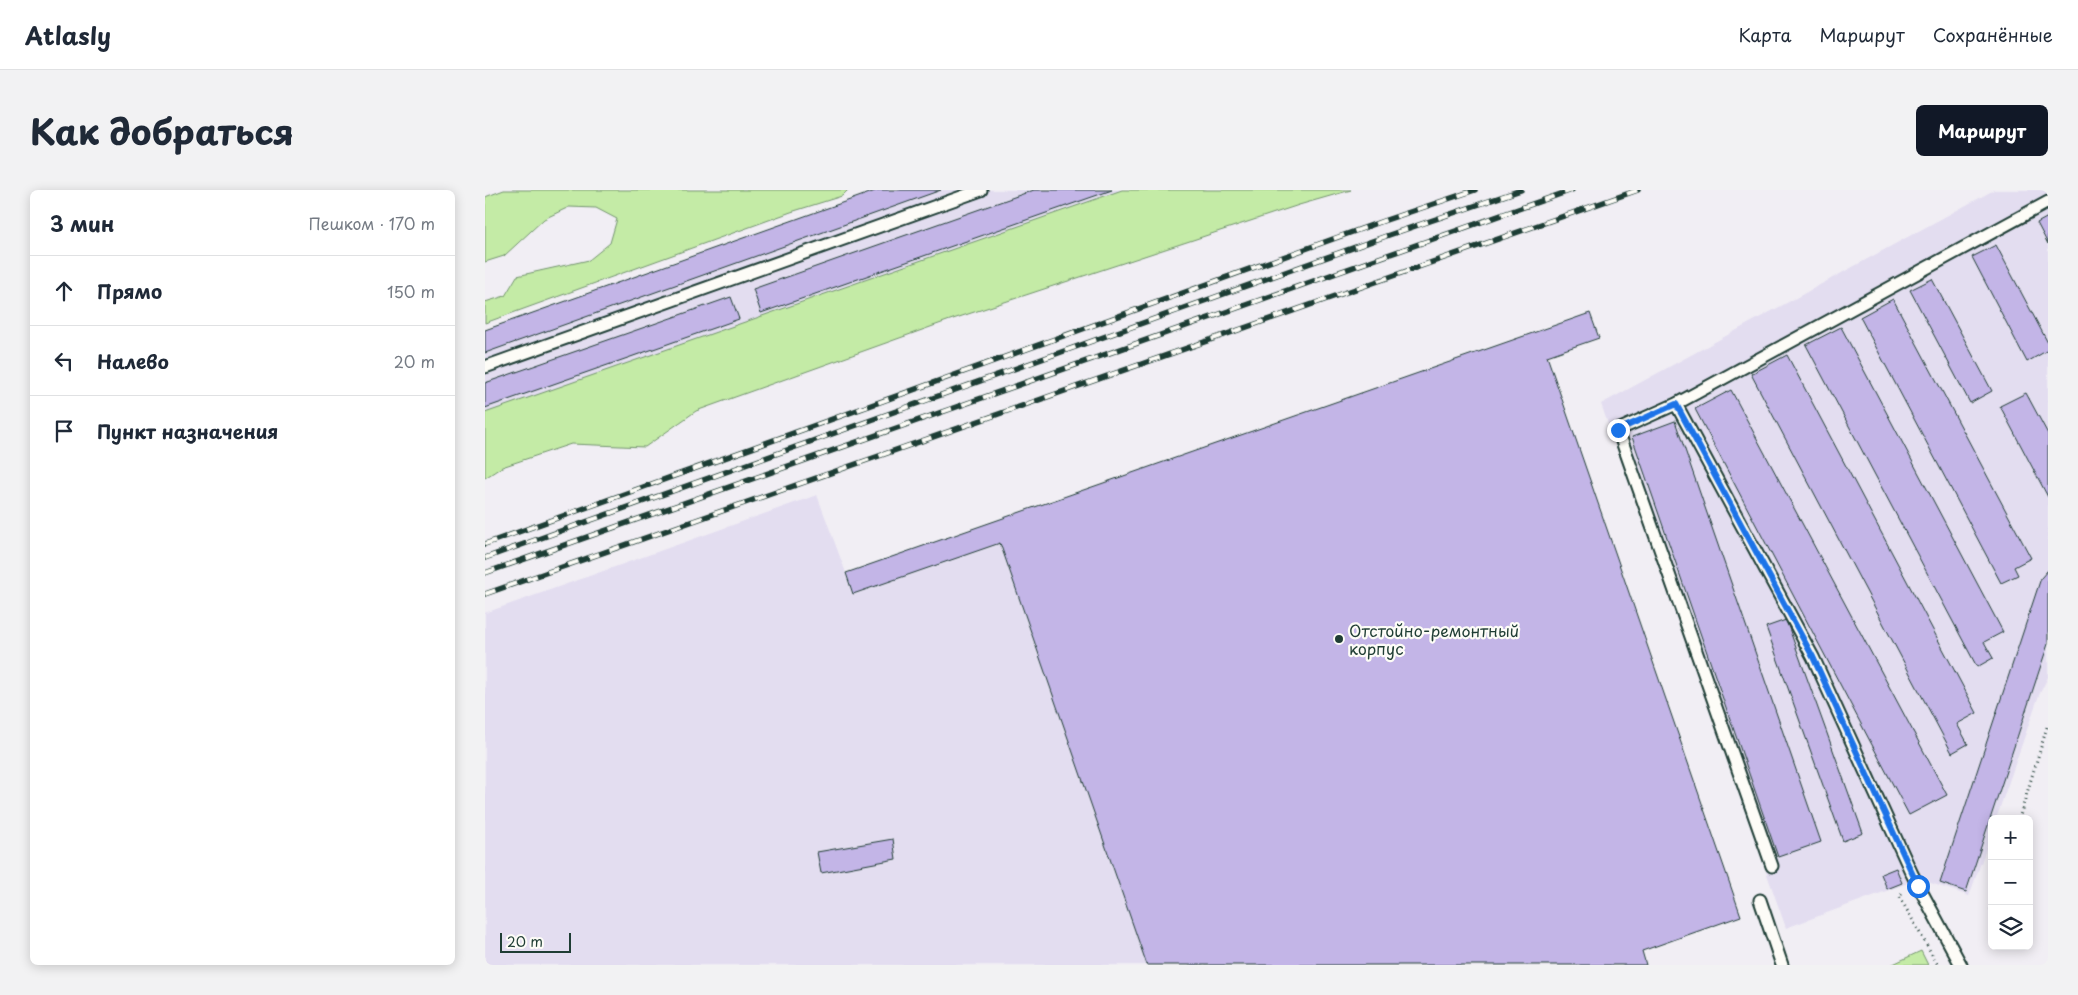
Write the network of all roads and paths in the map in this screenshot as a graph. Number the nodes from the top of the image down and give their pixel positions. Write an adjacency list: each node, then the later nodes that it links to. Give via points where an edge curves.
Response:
1 (981, 190): 3 (lane)
2 (2048, 202): 4 (lane)
3 (485, 367)
4 (1676, 404): 7 (lane, via 1618,430); 10 (lane, via 1813,657 1912,874)
5 (2048, 724): 6 (path)
6 (2020, 815)
7 (1772, 866)
8 (1760, 900): 9 (lane)
9 (1782, 965)
10 (1961, 965)

